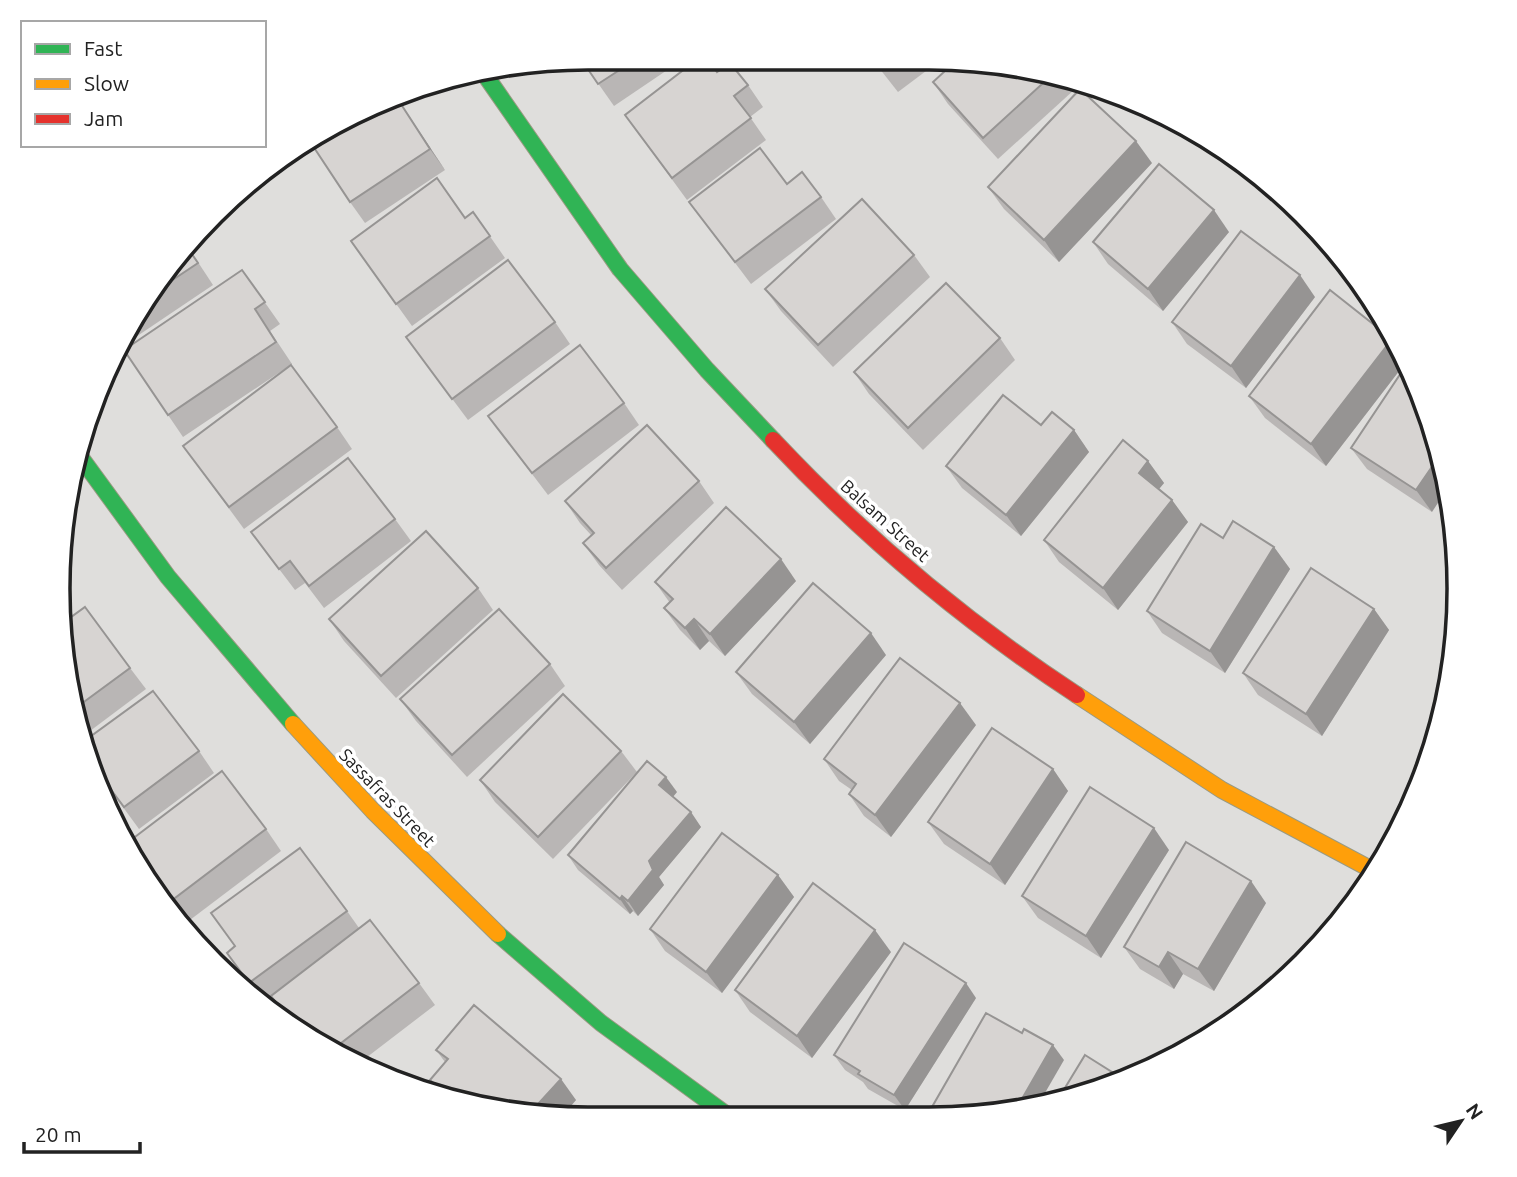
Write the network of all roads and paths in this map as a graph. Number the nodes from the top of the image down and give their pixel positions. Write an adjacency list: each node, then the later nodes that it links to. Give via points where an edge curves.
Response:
1 (488, 80): 3 (street, Balsam Street, via 621,270 806,475 888,550 1055,680 1222,790)
2 (86, 464): 4 (street, Sassafras Street, via 192,610 353,792 456,896 587,1013)
3 (1366, 867)
4 (716, 1107)

